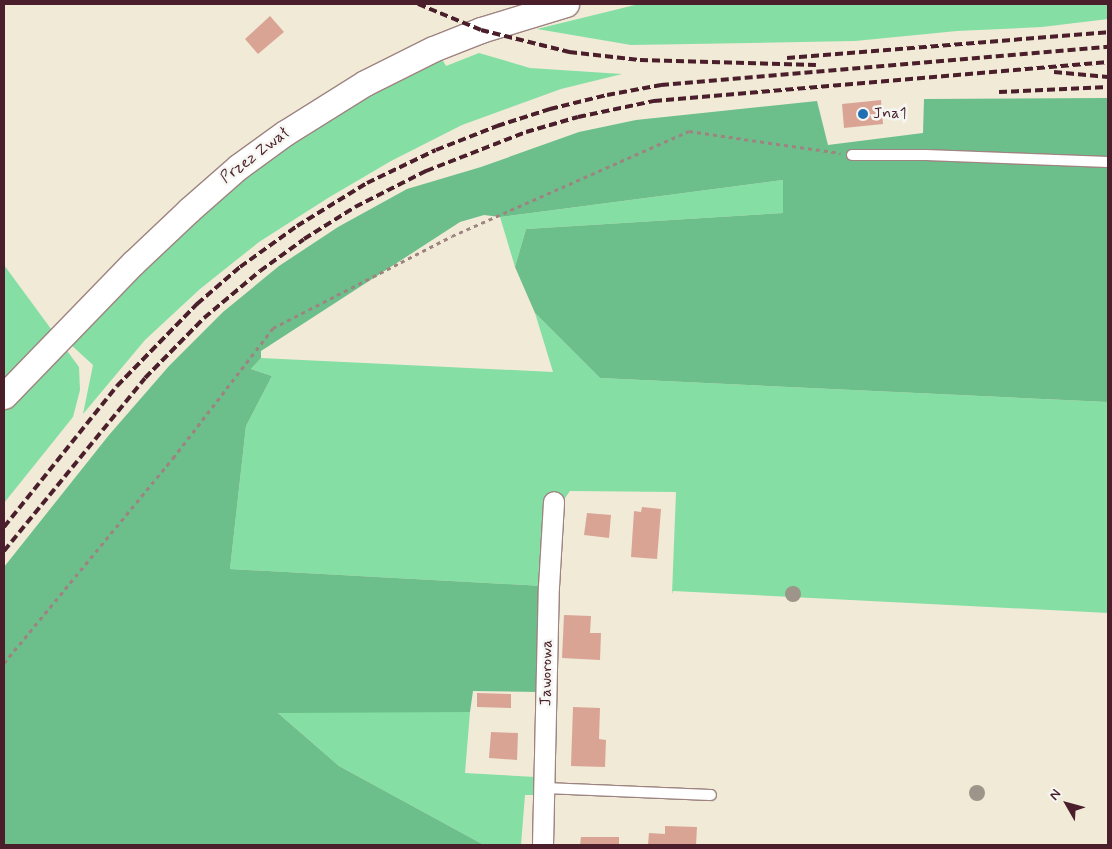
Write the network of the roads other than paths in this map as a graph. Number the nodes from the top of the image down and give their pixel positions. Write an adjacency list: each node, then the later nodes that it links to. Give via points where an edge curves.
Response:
1 (566, 4): 4 (street, Przez Zwał, via 481,30 433,49 365,83 285,133 238,167 189,210)
2 (852, 156): 3 (lane, via 926,155)
3 (1108, 162)
4 (4, 396)
5 (554, 502): 6 (street, Jaworowa)
6 (544, 788): 7 (lane); 8 (street, Jaworowa)
7 (711, 795)
8 (542, 845)

